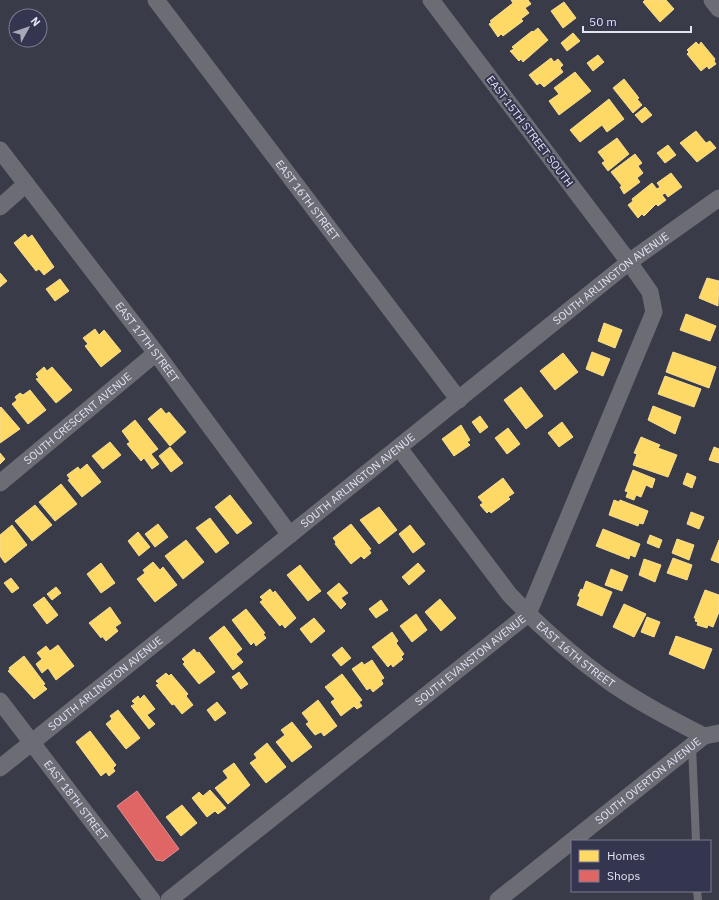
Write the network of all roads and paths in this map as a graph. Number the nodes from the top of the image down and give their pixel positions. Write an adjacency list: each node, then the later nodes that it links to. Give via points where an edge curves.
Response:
1 (156, 0): 11 (street, EAST 16TH STREET)
2 (431, 0): 9 (street, EAST 15TH STREET SOUTH)
3 (712, 0): 4 (street)
4 (719, 9)
5 (0, 150): 6 (street, EAST 17TH STREET)
6 (26, 184): 8 (street); 10 (street, EAST 17TH STREET)
7 (719, 198): 9 (street, SOUTH ARLINGTON AVENUE)
8 (0, 207)
9 (629, 262): 11 (street, SOUTH ARLINGTON AVENUE); 15 (street, SOUTH EVANSTON AVENUE, via 650,292 654,312)
10 (156, 353): 13 (street, SOUTH CRESCENT AVENUE); 14 (street, EAST 17TH STREET)
11 (459, 400): 12 (street, SOUTH ARLINGTON AVENUE)
12 (399, 448): 14 (street, SOUTH ARLINGTON AVENUE); 15 (street, EAST 16TH STREET)
13 (0, 483)
14 (290, 536): 18 (street, SOUTH ARLINGTON AVENUE)
15 (528, 614): 17 (street, EAST 16TH STREET, via 568,650 612,683); 24 (street, SOUTH EVANSTON AVENUE)
16 (0, 701): 18 (street, EAST 18TH STREET)
17 (705, 738): 20 (street, SOUTH OVERTON AVENUE); 21 (lane)
18 (32, 742): 19 (street, SOUTH ARLINGTON AVENUE); 23 (street, EAST 18TH STREET)
19 (0, 768)
20 (573, 840)
21 (696, 840)
22 (571, 842): 25 (street, SOUTH OVERTON AVENUE)
23 (152, 900)
24 (169, 900)
25 (498, 900)

